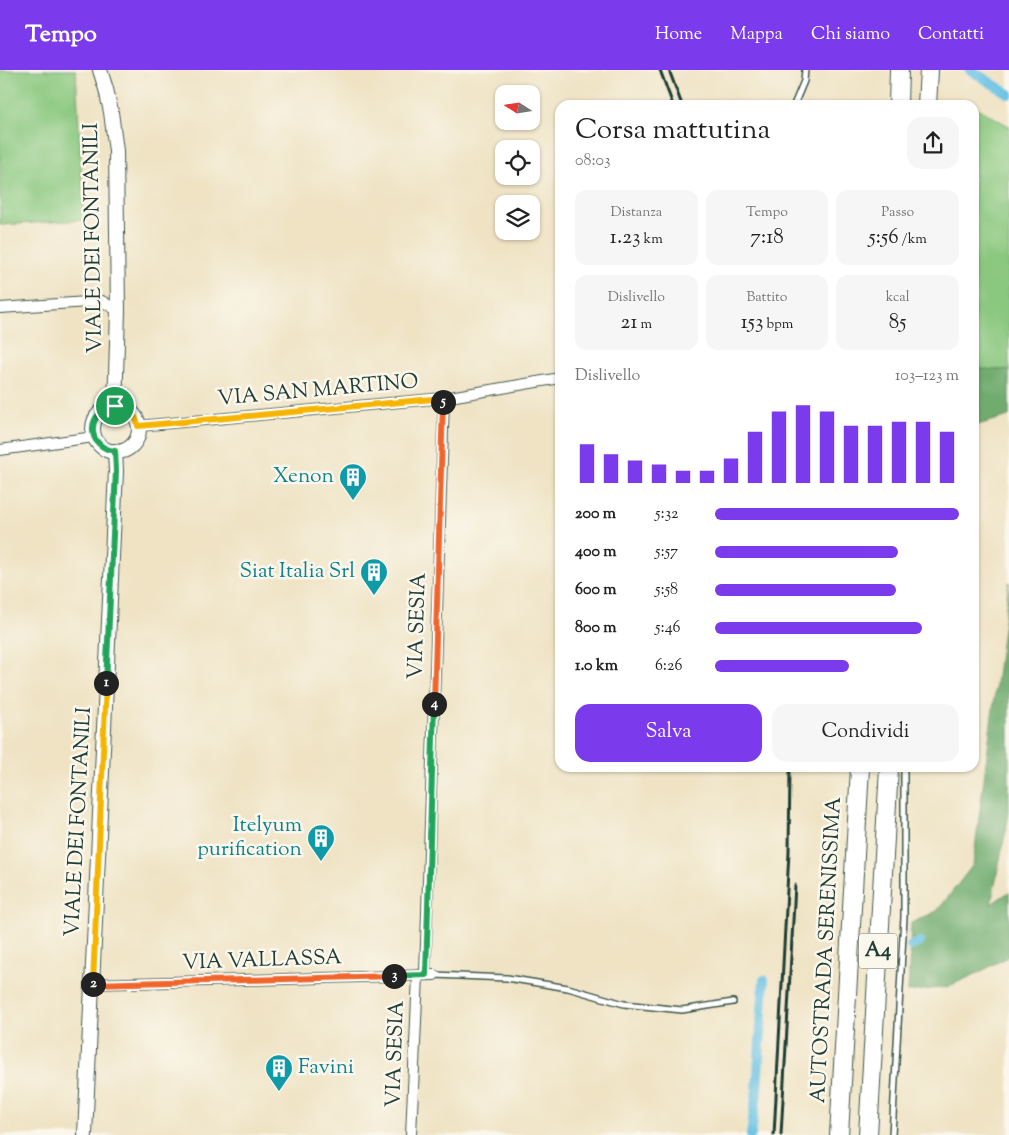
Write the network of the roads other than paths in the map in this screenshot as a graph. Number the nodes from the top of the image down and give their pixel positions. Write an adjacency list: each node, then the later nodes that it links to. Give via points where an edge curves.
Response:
1 (100, 70): 8 (main road, VIALE DEI FONTANILI, via 111,112 116,151)
2 (804, 70): 5 (lane, via 804,81)
3 (899, 70): 6 (highway)
4 (929, 70): 7 (highway)
5 (796, 100)
6 (898, 100)
7 (927, 100)
8 (118, 288): 9 (street); 11 (main road, VIALE DEI FONTANILI)
9 (102, 301): 10 (street); 11 (street)
10 (0, 308)
11 (118, 311): 14 (main road, VIALE DEI FONTANILI)
12 (555, 379): 13 (street, VIA SAN MARTINO)
13 (444, 398): 15 (street, VIA SAN MARTINO); 22 (street, VIA SESIA)
14 (115, 406): 15 (main road, via 130,410); 16 (main road, via 103,409 95,418)
15 (138, 426): 18 (main road, via 132,444)
16 (94, 437): 17 (street); 18 (main road, via 104,448)
17 (0, 450)
18 (115, 451): 23 (main road, VIALE DEI FONTANILI)
19 (860, 772): 27 (highway, AUTOSTRADA SERENISSIMA / A4)
20 (889, 772): 28 (highway, A4)
21 (904, 772): 29 (lane, via 904,917)
22 (426, 975): 23 (street, VIA VALLASSA); 24 (lane, via 507,978 568,988 624,1004 682,1010); 26 (street, VIA SESIA)
23 (92, 984): 25 (main road, VIALE DEI FONTANILI)
24 (733, 1002)
25 (85, 1135)
26 (411, 1135)
27 (839, 1135)
28 (868, 1135)
29 (892, 1135)

